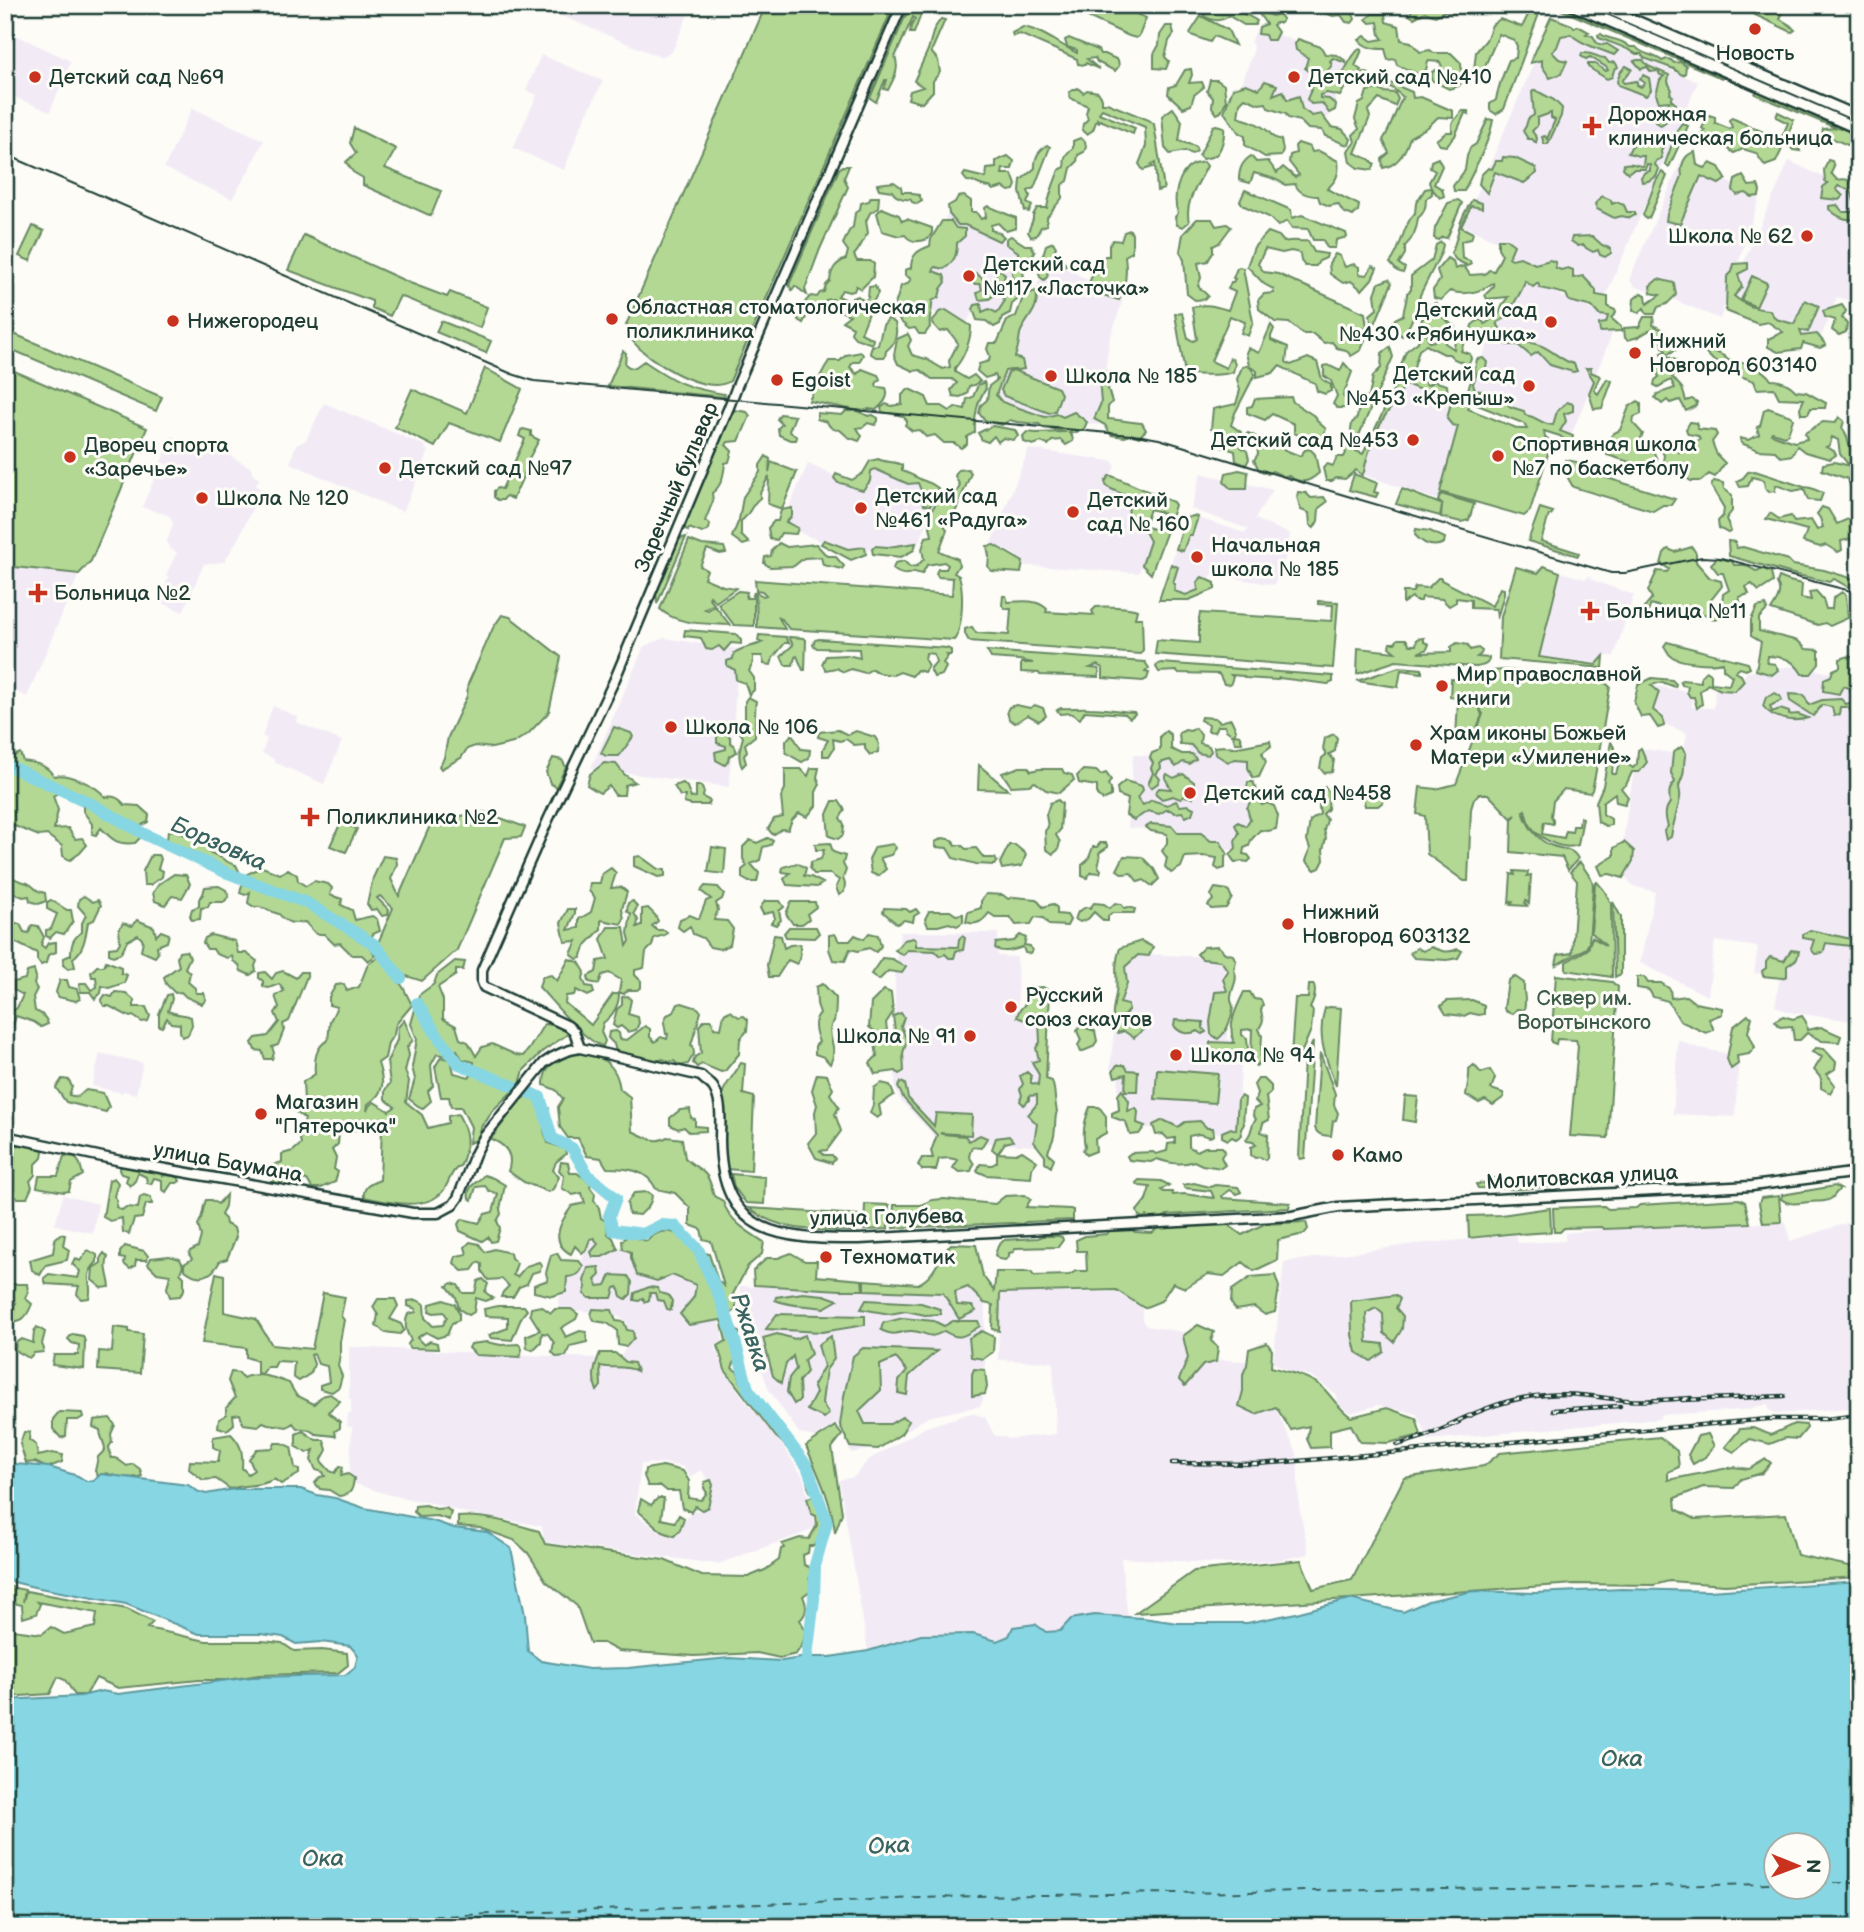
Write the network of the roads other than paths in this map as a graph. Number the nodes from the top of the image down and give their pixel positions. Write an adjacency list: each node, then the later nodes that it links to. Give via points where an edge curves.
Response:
1 (902, 5): 6 (street, Заречный бульвар, via 618,671 481,976 489,990 568,1026)
2 (1572, 5): 5 (main road)
3 (1599, 5): 4 (main road)
4 (1859, 117)
5 (1859, 129)
6 (580, 1048): 7 (street, улица Баумана, via 544,1063 485,1137 453,1205 432,1214 121,1161); 9 (street, улица Голубева, via 701,1076 713,1087 728,1189 751,1220 784,1235 859,1239)
7 (5, 1136)
8 (1859, 1172): 9 (street, Молитовская улица, via 1752,1186)
9 (1307, 1213)

